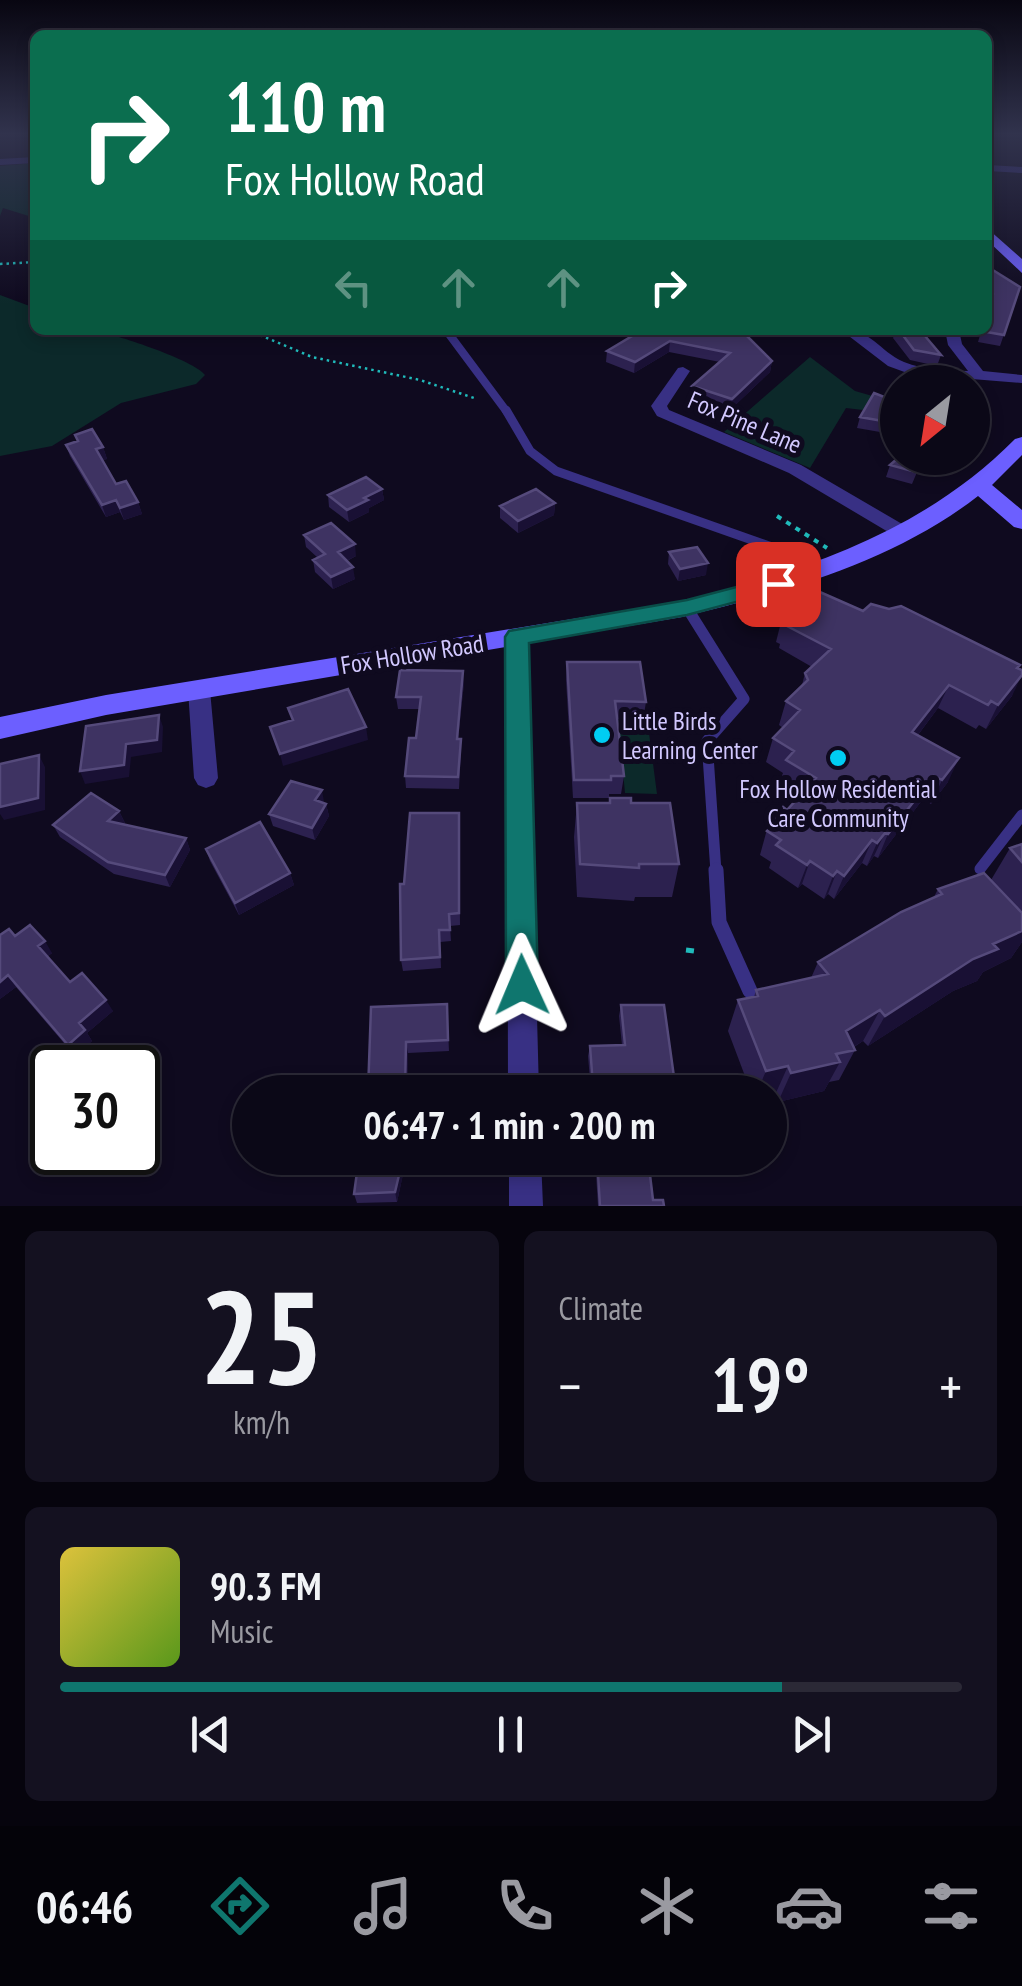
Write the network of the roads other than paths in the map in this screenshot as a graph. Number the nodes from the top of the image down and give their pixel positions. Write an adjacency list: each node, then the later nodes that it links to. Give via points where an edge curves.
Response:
1 (992, 237): 2 (main road)
2 (1022, 268)
3 (448, 335): 15 (lane, via 498,398 524,448 544,464 576,480)
4 (859, 335): 6 (street)
5 (953, 335): 7 (street)
6 (898, 365)
7 (971, 365)
8 (683, 371): 14 (street, Fox Pine Lane, via 662,398 663,414 795,468)
9 (990, 375): 10 (street)
10 (1022, 378)
11 (1022, 443): 12 (main road, Fox Hollow Road)
12 (978, 484): 13 (main road); 14 (main road, Fox Hollow Road)
13 (1022, 522)
14 (902, 532): 15 (main road, Fox Hollow Road)
15 (838, 562): 16 (main road, Fox Hollow Road)
16 (687, 608): 17 (main road, Fox Hollow Road); 23 (lane, via 744,699 707,740 719,922)
17 (517, 637): 18 (main road, Fox Hollow Road); 24 (street)
18 (199, 690): 19 (main road, Fox Hollow Road); 20 (street)
19 (0, 728)
20 (206, 778)
21 (1022, 815): 22 (lane)
22 (980, 869)
23 (750, 991)
24 (524, 1075)
25 (525, 1175): 26 (street)
26 (526, 1206)

